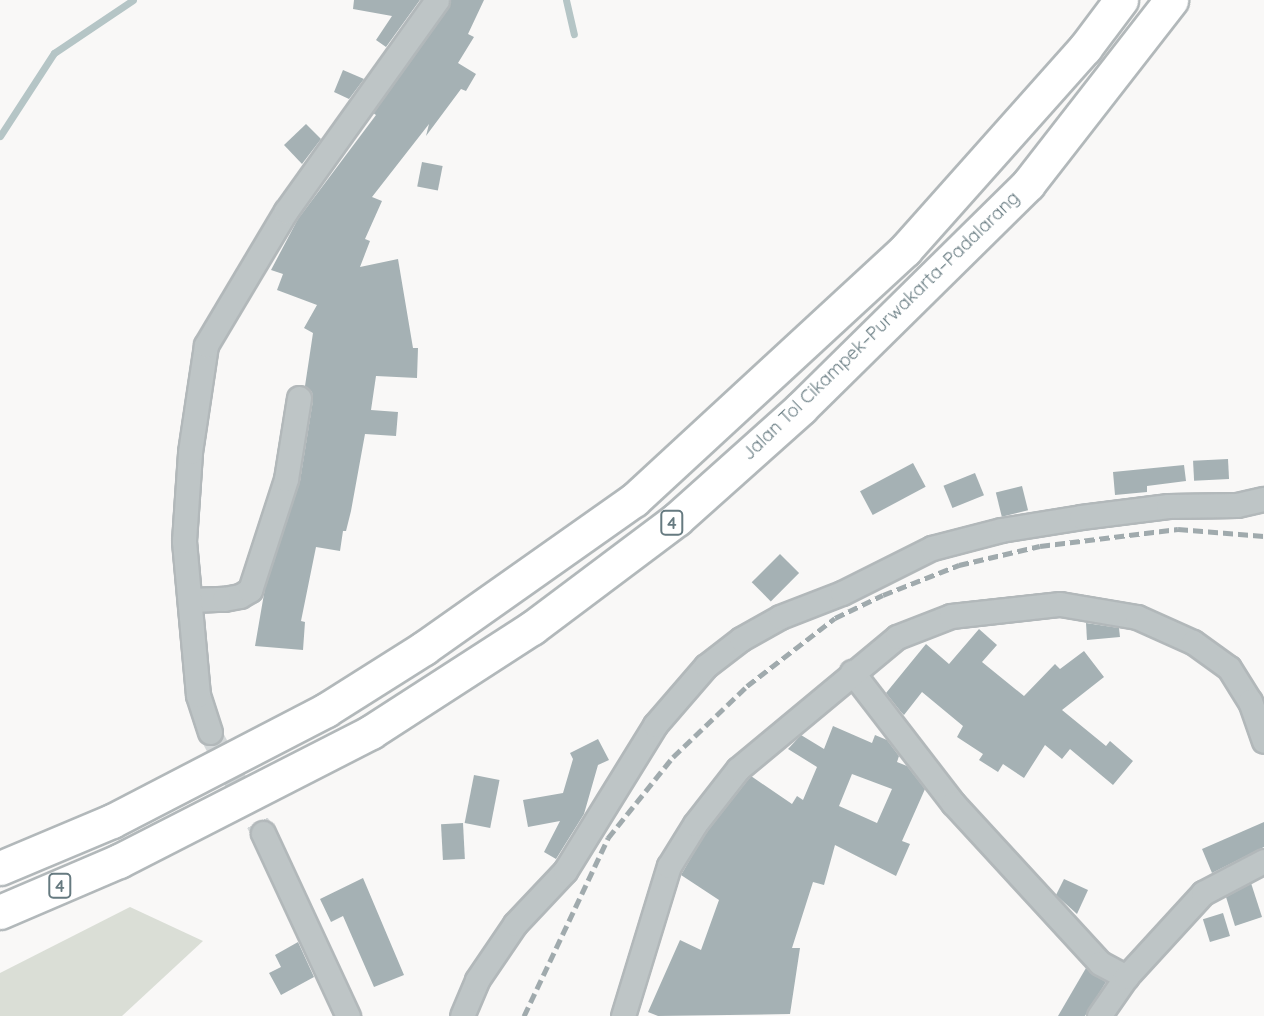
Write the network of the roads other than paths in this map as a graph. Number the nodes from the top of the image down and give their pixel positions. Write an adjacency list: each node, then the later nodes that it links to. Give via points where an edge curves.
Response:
1 (437, 0): 6 (street, via 286,211 206,345 185,506)
2 (1121, 0): 12 (highway, 4, via 1085,48 905,250 634,500 424,648 326,710 112,821)
3 (1171, 0): 13 (highway, Jalan Tol Cikampek–Purwakarta–Padalarang / 4, via 1028,184 802,408 677,519 532,628 370,732 119,861)
4 (299, 398): 6 (street, via 286,479 250,590 240,596)
5 (1264, 499): 16 (street, via 1081,517 1001,530 932,548 741,639 706,666 655,724 565,871 515,925 477,980)
6 (190, 600): 8 (street, via 198,695)
7 (852, 672): 9 (street, via 897,637 951,616 1060,604 1101,608 1138,617 1194,642 1229,668 1250,702); 14 (street, via 953,803 1100,963); 17 (street, via 794,726 738,769 676,851)
8 (210, 732)
9 (1264, 741)
10 (263, 833): 15 (street)
11 (1264, 861): 14 (street, via 1203,893)
12 (0, 869)
13 (0, 912)
14 (1126, 977): 18 (street)
15 (348, 1016)
16 (462, 1016)
17 (623, 1016)
18 (1099, 1016)

